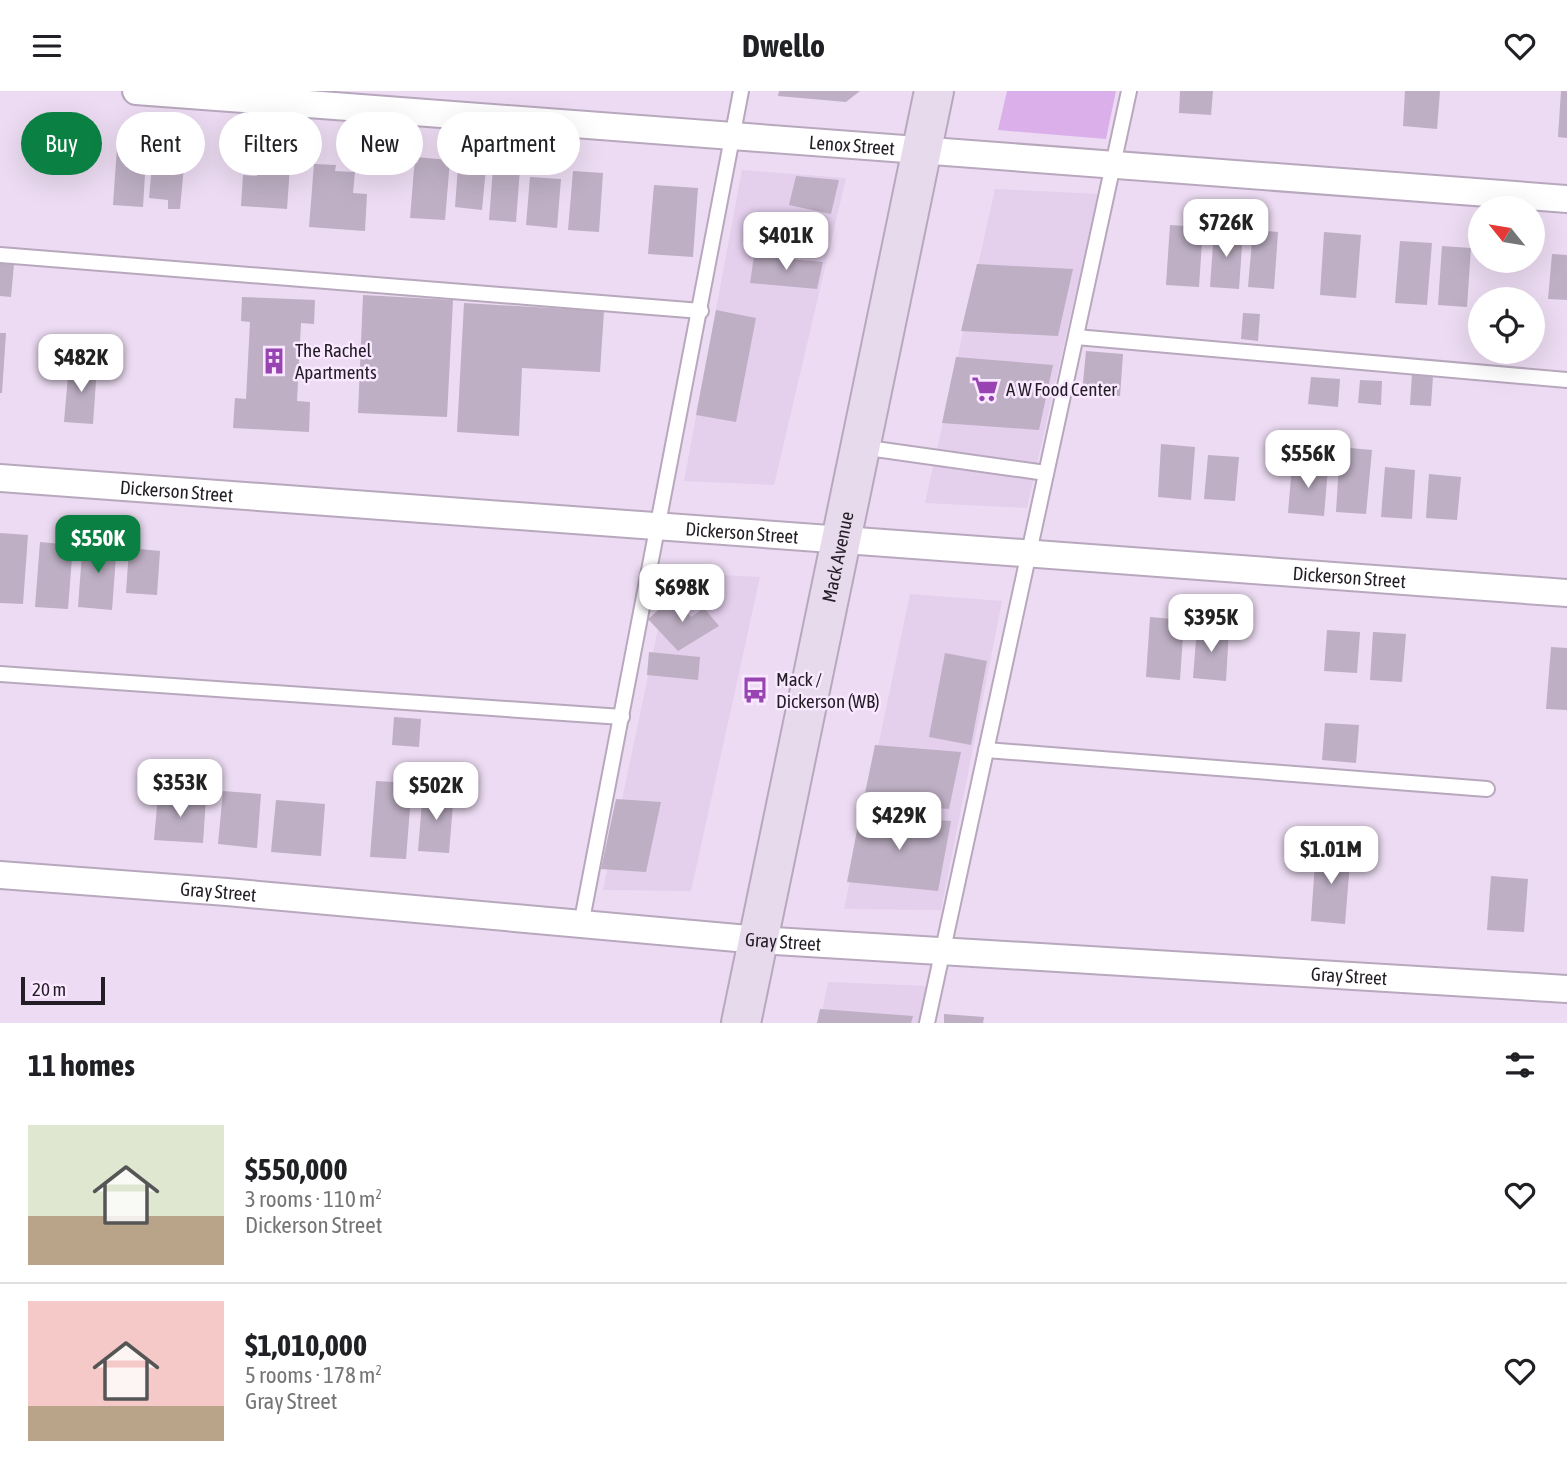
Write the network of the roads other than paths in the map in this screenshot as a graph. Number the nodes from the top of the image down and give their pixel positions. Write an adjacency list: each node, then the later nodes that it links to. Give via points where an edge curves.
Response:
1 (136, 91): 5 (street, Lenox Street)
2 (741, 91): 6 (lane)
3 (934, 91): 7 (main road, Mack Avenue)
4 (1129, 91): 8 (lane)
5 (425, 102): 6 (street, Lenox Street)
6 (733, 138): 7 (street, Lenox Street); 11 (lane)
7 (922, 151): 8 (street, Lenox Street); 14 (main road, Mack Avenue)
8 (1114, 165): 9 (street, Lenox Street); 12 (lane)
9 (1567, 199)
10 (0, 255): 11 (lane)
11 (701, 311): 17 (lane)
12 (1076, 337): 13 (lane); 15 (lane)
13 (1567, 380)
14 (860, 446): 15 (lane); 18 (main road, Mack Avenue)
15 (1046, 473): 19 (lane)
16 (0, 478): 17 (street, Dickerson Street)
17 (660, 526): 18 (street, Dickerson Street); 22 (lane)
18 (840, 539): 19 (street, Dickerson Street); 27 (main road, Mack Avenue)
19 (1028, 553): 20 (street, Dickerson Street); 23 (lane)
20 (1567, 593)
21 (0, 674): 22 (lane)
22 (622, 717): 26 (lane)
23 (986, 750): 24 (lane); 28 (lane)
24 (1487, 789)
25 (0, 875): 26 (street, Gray Street)
26 (581, 925): 27 (street, Gray Street)
27 (759, 940): 28 (street, Gray Street); 30 (main road, Mack Avenue)
28 (943, 950): 29 (street, Gray Street); 31 (lane)
29 (1567, 989)
30 (741, 1023)
31 (927, 1023)

